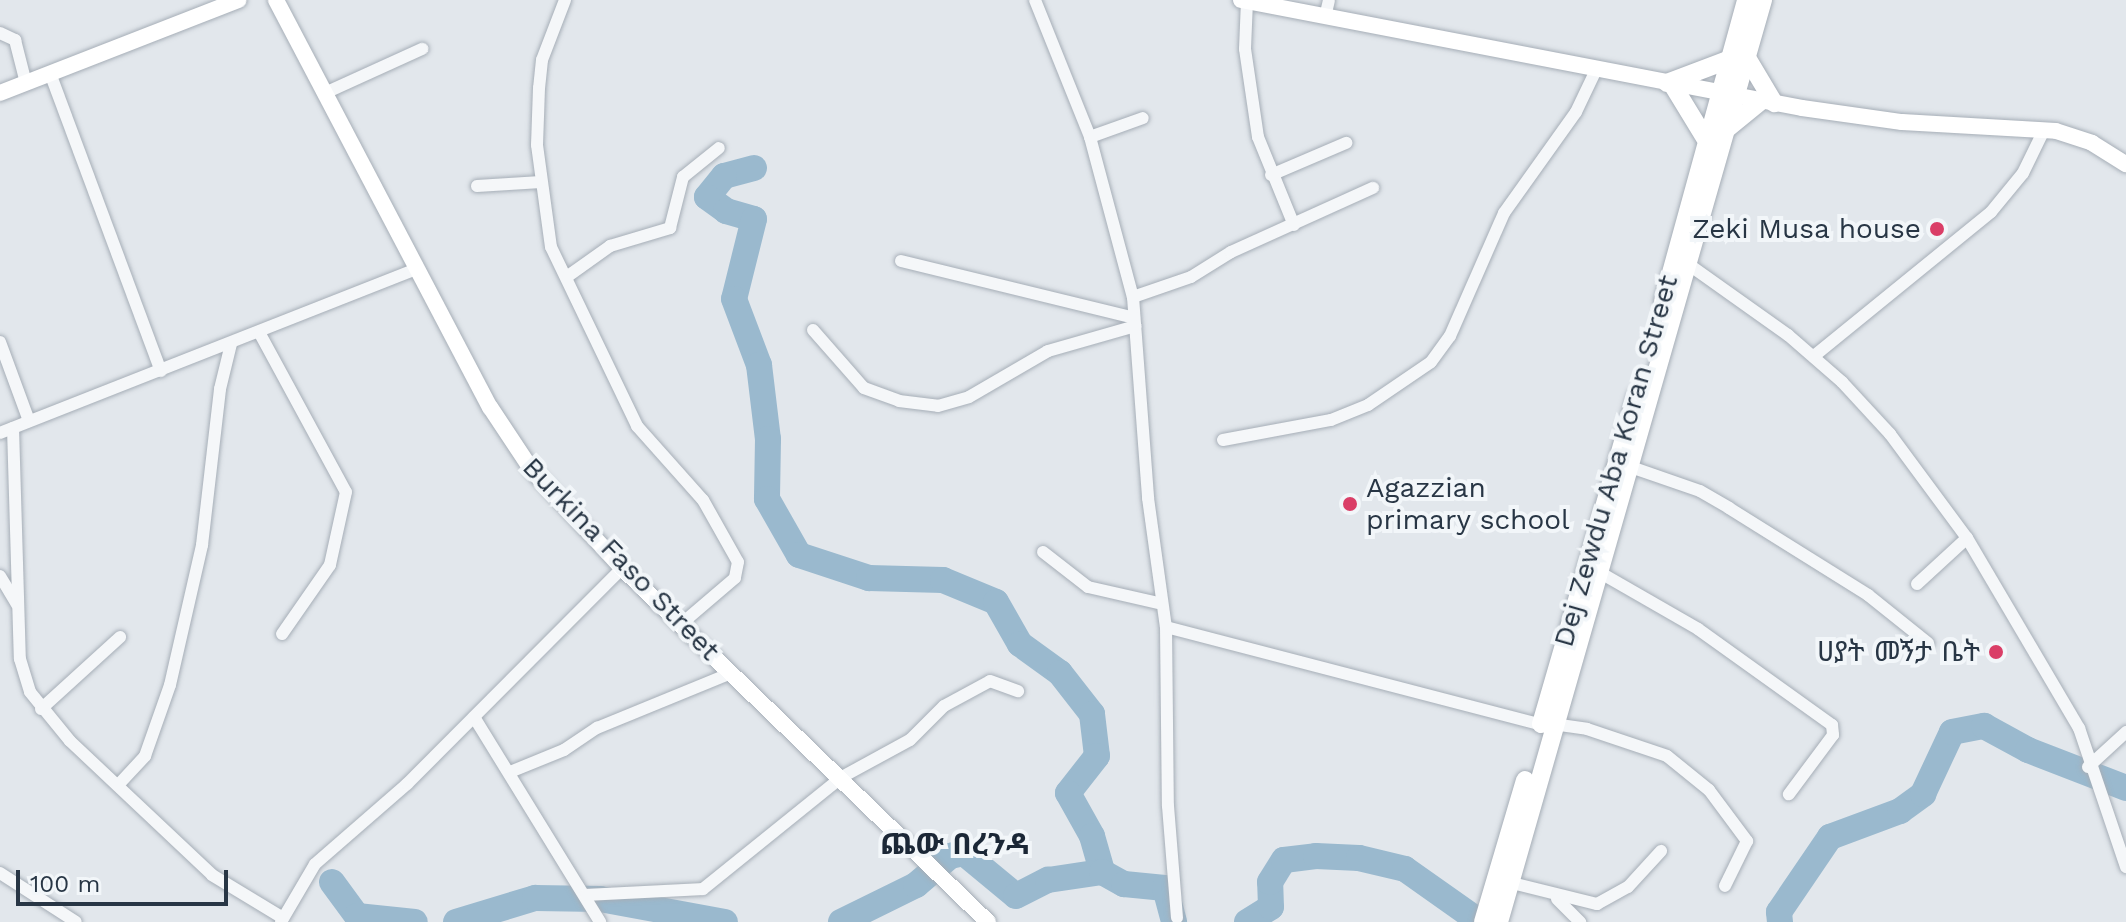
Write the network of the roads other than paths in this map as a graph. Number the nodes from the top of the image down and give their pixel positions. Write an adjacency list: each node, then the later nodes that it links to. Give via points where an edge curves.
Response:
1 (239, 0): 13 (main road)
2 (276, 0): 18 (main road, Burkina Faso Street)
3 (565, 0): 29 (street, via 542,60 537,145)
4 (1035, 0): 23 (street, via 1054,35)
5 (1244, 0): 8 (main road); 28 (street, via 1248,76)
6 (1746, 0): 11 (main road, Dej Zewdu Aba Koran Street)
7 (1763, 0): 11 (main road)
8 (1327, 6): 12 (main road)
9 (0, 33): 14 (street, via 15,40)
10 (422, 49): 18 (street)
11 (1737, 58): 15 (main road); 16 (main road, Dej Zewdu Aba Koran Street); 19 (main road)
12 (1597, 68): 15 (main road); 48 (street, via 1576,112 1504,213 1450,336 1431,362 1368,405 1331,420)
13 (50, 73): 14 (main road); 44 (street)
14 (26, 83): 17 (main road)
15 (1669, 83): 16 (main road); 24 (main road)
16 (1725, 92): 19 (main road); 22 (main road); 24 (main road, Dej Zewdu Aba Koran Street)
17 (0, 93)
18 (325, 93): 35 (main road, Burkina Faso Street)
19 (1768, 102): 21 (main road, via 1902,122); 22 (main road)
20 (1143, 118): 23 (street)
21 (2044, 130): 27 (main road, via 2082,139); 43 (street, via 2032,159 1991,212)
22 (1723, 132): 34 (main road)
23 (1090, 137): 37 (street)
24 (1705, 138): 49 (main road, Dej Zewdu Aba Koran Street)
25 (1346, 143): 28 (street)
26 (719, 148): 36 (street, via 675,190 673,225 610,246)
27 (2126, 164)
28 (1271, 175): 32 (street)
29 (541, 182): 30 (street); 36 (street, via 551,247)
30 (477, 186)
31 (1373, 188): 32 (street)
32 (1294, 225): 37 (street, via 1191,277)
33 (901, 261): 38 (street)
34 (1688, 264): 43 (street); 49 (main road)
35 (418, 268): 40 (street); 52 (main road, Burkina Faso Street, via 516,448)
36 (568, 276): 59 (street, via 637,426 703,500 736,552 735,578)
37 (1133, 297): 38 (street)
38 (1135, 322): 39 (street, via 1048,351 969,397 938,406 899,401 864,388); 56 (street, via 1144,460)
39 (813, 330)
40 (259, 332): 42 (street); 61 (street, via 346,492 330,565)
41 (0, 342): 45 (street)
42 (231, 344): 44 (street); 73 (street, via 220,389 202,545 145,756)
43 (1814, 356): 50 (street, via 1879,421)
44 (161, 371): 45 (street)
45 (29, 421): 46 (street)
46 (13, 428): 47 (street); 57 (street)
47 (0, 433)
48 (1223, 440)
49 (1621, 463): 53 (main road); 58 (main road, Dej Zewdu Aba Koran Street); 63 (street, via 1700,491 1729,508 1868,595)
50 (1967, 538): 55 (street); 70 (street, via 2079,728)
51 (1043, 552): 56 (street, via 1088,587)
52 (622, 568): 59 (main road, Burkina Faso Street); 67 (street)
53 (1599, 572): 58 (main road); 74 (street, via 1698,629 1832,725 1833,735)
54 (0, 576): 57 (street)
55 (1917, 584)
56 (1162, 604): 60 (street)
57 (18, 606): 66 (street, via 22,673)
58 (1575, 622): 68 (main road, Dej Zewdu Aba Koran Street)
59 (680, 625): 64 (main road, Burkina Faso Street)
60 (1166, 627): 68 (street); 82 (street, via 1168,806)
61 (282, 634)
62 (120, 637): 66 (street)
63 (1928, 643)
64 (731, 673): 71 (street, via 597,728 564,750); 72 (main road, Burkina Faso Street)
65 (1018, 691): 72 (street, via 997,681 984,682 944,706 902,746)
66 (41, 709): 73 (street)
67 (474, 717): 71 (street); 84 (street, via 318,860)
68 (1547, 724): 78 (main road, Dej Zewdu Aba Koran Street); 79 (street, via 1587,729 1667,756 1709,790 1747,841)
69 (2126, 732): 70 (street)
70 (2088, 767): 76 (street)
71 (510, 772): 81 (street)
72 (842, 777): 81 (street, via 703,889); 87 (main road, Burkina Faso Street)
73 (120, 783): 84 (street, via 212,875)
74 (1789, 794)
75 (1661, 851): 80 (street, via 1607,901)
76 (2126, 867)
77 (0, 873): 85 (street)
78 (1504, 880): 80 (street); 83 (main road, Dej Zewdu Aba Koran Street)
79 (1725, 886)
80 (1555, 897): 88 (street)
81 (589, 900): 86 (street)
82 (1177, 918)
83 (1492, 919)
84 (282, 920)
85 (76, 922)
86 (600, 922)
87 (988, 922)
88 (1580, 922)

